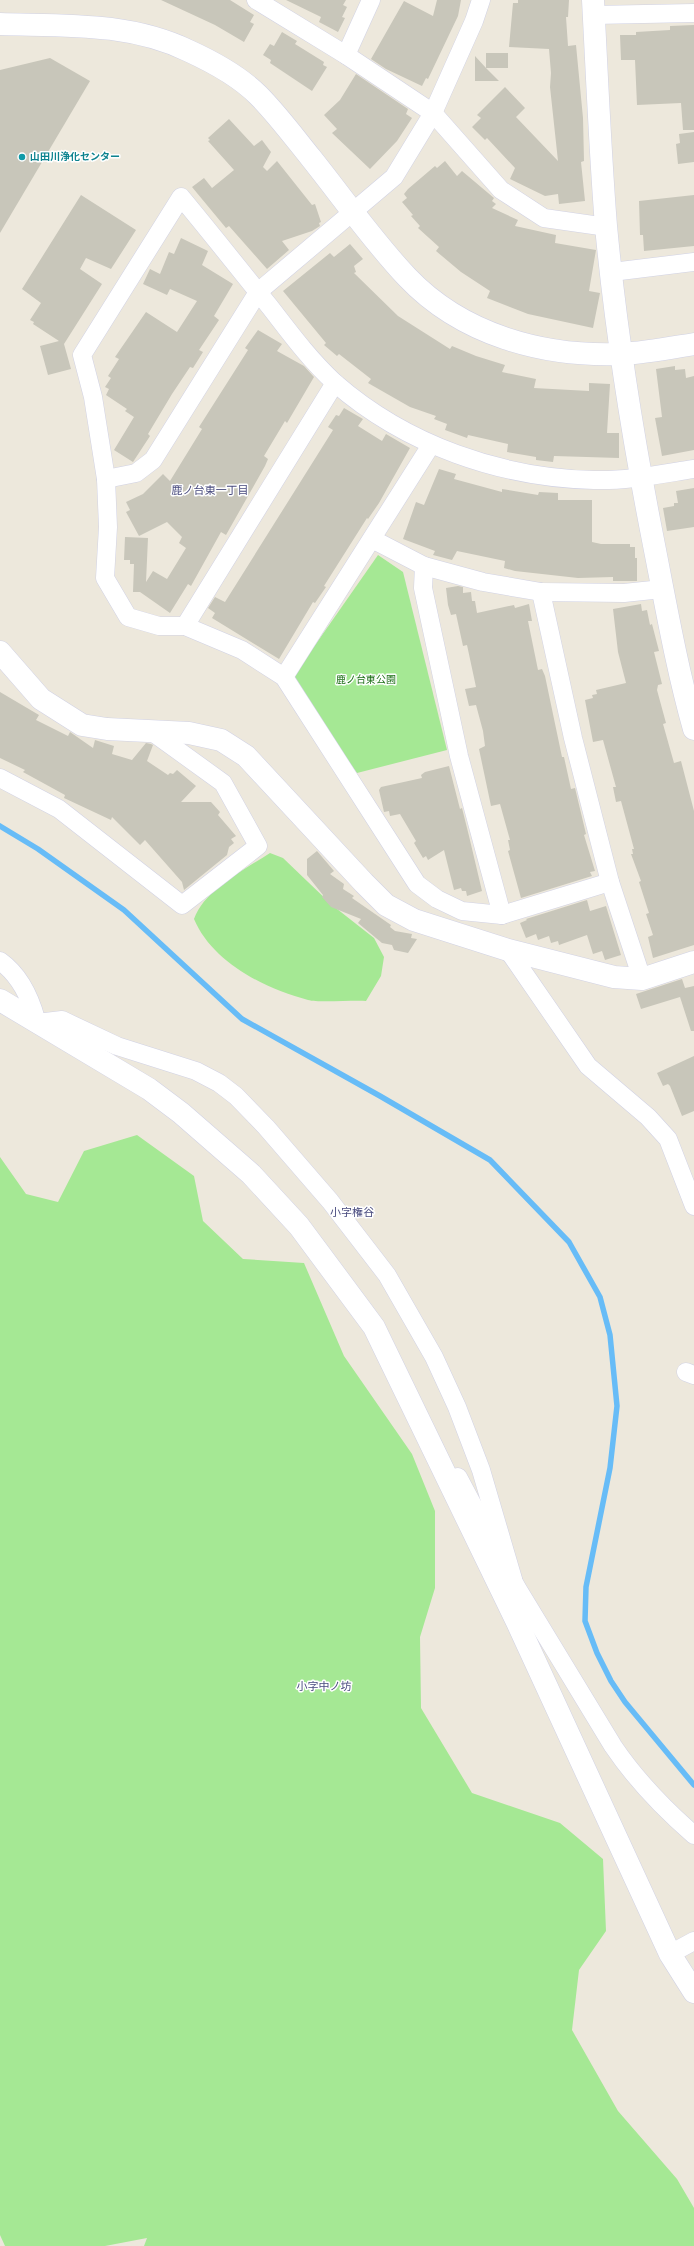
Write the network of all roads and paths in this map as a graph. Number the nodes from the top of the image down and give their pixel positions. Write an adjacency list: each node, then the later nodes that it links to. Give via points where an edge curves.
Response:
1 (371, 0): 7 (street)
2 (481, 0): 8 (street)
3 (259, 1): 7 (street)
4 (593, 8): 5 (street); 10 (street)
5 (694, 13)
6 (0, 24): 9 (street, via 84,25 119,29 156,37 190,51 258,94)
7 (346, 55): 8 (street)
8 (433, 113): 9 (street, via 394,177); 10 (street, via 501,190 544,218)
9 (355, 212): 13 (street); 15 (street, via 408,278 465,321 491,334 556,352)
10 (606, 228): 12 (street)
11 (694, 262): 12 (street)
12 (612, 272): 15 (street)
13 (258, 292): 16 (street, via 309,356); 20 (street, via 153,460 136,473); 20 (street, via 181,197 82,355 93,398)
14 (694, 344): 15 (street)
15 (622, 354): 19 (street)
16 (335, 383): 17 (street, via 365,406); 25 (street)
17 (432, 445): 19 (street, via 497,468 550,477 595,481); 21 (street)
18 (694, 469): 19 (street)
19 (641, 477): 23 (street)
20 (106, 479): 25 (street, via 108,527 105,578 128,617 159,626)
21 (372, 539): 22 (street); 27 (street)
22 (424, 566): 24 (street, via 483,582); 32 (street, via 424,588 459,756)
23 (662, 589): 24 (street, via 624,593); 28 (street)
24 (541, 592): 31 (street, via 573,738)
25 (185, 626): 27 (street, via 242,650)
26 (0, 652): 29 (street, via 42,699 82,725)
27 (284, 677): 32 (street, via 417,884 437,899 462,911)
28 (693, 719)
29 (151, 731): 30 (street, via 223,783 258,846 182,904 59,809); 33 (street, via 189,733 221,740 246,756 386,905 435,928)
30 (0, 778)
31 (610, 882): 32 (street); 36 (street)
32 (502, 915)
33 (508, 950): 36 (street, via 614,978); 39 (street, via 588,1066 648,1117 668,1139)
34 (0, 961): 38 (street, via 32,1000)
35 (694, 962): 36 (street)
36 (642, 979)
37 (0, 1000): 38 (street)
38 (37, 1022): 40 (street, via 149,1090 181,1113 251,1174 299,1226 374,1327); 41 (street, via 62,1020 117,1046 196,1071 219,1083 236,1096 266,1127 330,1201 387,1275 434,1357 458,1407 481,1470)
39 (694, 1206)
40 (409, 1398): 41 (street, via 434,1433); 44 (street, via 517,1622)
41 (513, 1579): 42 (street, via 559,1660 629,1770)
42 (694, 1835)
43 (694, 1941): 44 (street)
44 (670, 1954): 45 (street)
45 (694, 1992)

